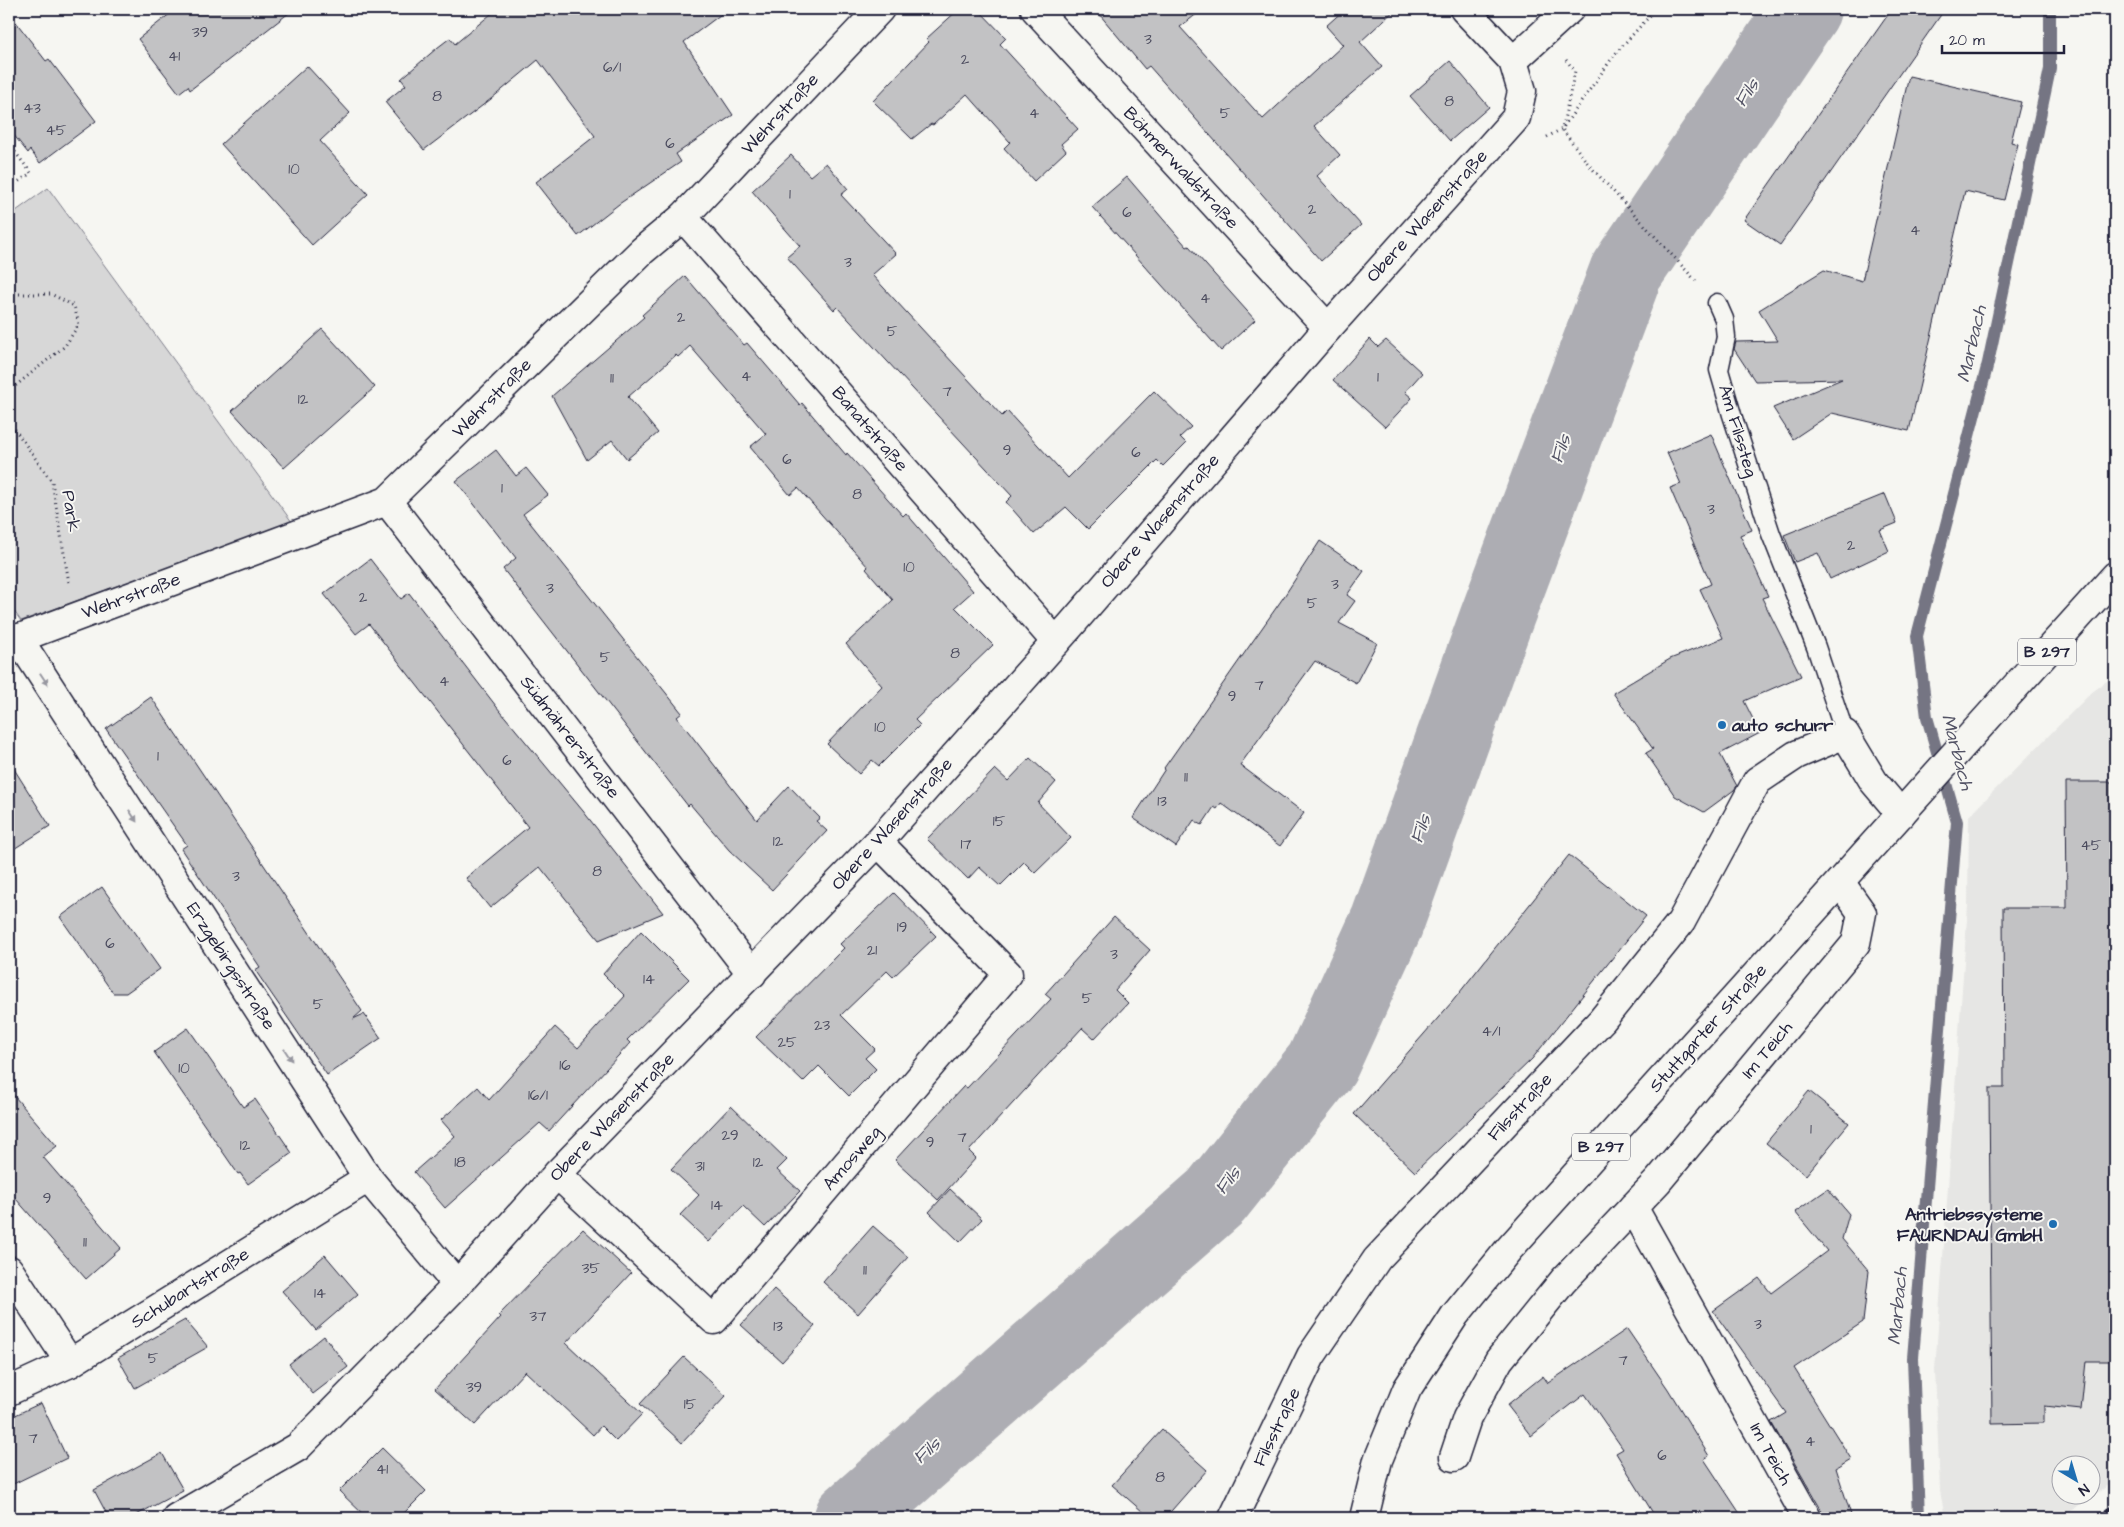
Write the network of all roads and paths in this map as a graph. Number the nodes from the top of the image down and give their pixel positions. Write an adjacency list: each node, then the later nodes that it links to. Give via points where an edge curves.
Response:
1 (880, 9): 11 (street, Wehrstraße)
2 (1035, 9): 14 (street, Böhmerwaldstraße)
3 (1464, 9): 7 (street)
4 (1570, 9): 6 (street)
5 (1656, 9): 8 (path, via 1615,54)
6 (1544, 32): 7 (street); 8 (path, via 1575,70)
7 (1513, 62): 14 (street, Obere Wasenstraße, via 1522,91 1516,118)
8 (1562, 129): 13 (path, via 1588,165)
9 (9, 144): 10 (path, via 31,173)
10 (9, 188)
11 (683, 216): 17 (street, Wehrstraße, via 642,251); 21 (street, Banatstraße)
12 (9, 294): 15 (path, via 51,294 74,306 79,324 65,346)
13 (1717, 303): 22 (lane, Am Filssteg, via 1724,319 1726,337 1719,370 1732,414 1771,534 1816,647)
14 (1328, 328): 21 (street, Obere Wasenstraße)
15 (9, 391)
16 (9, 422): 19 (path, Park, via 52,482)
17 (387, 501): 19 (street, Wehrstraße); 26 (street, Südmährerstraße)
18 (2115, 576): 23 (street, Stuttgarter Straße / B 297)
19 (75, 617): 20 (street, Wehrstraße)
20 (13, 640): 28 (street, Erzgebirgsstraße, one-way to 28)
21 (1056, 642): 24 (street, Obere Wasenstraße)
22 (1845, 734): 23 (street, via 1874,782); 36 (street, Filsstraße, via 1796,755 1757,781 1681,922 1602,1020 1378,1259 1311,1356)
23 (1901, 814): 25 (street, Stuttgarter Straße / B 297)
24 (878, 842): 26 (street, Obere Wasenstraße); 27 (street, Amosweg, via 1008,974 714,1320)
25 (1840, 882): 29 (street, Im Teich, via 1862,913 1856,943); 37 (street, Stuttgarter Straße / B 297, via 1509,1249 1456,1315 1407,1389 1378,1460)
26 (752, 974): 27 (street, Obere Wasenstraße)
27 (557, 1174): 31 (street, Obere Wasenstraße)
28 (368, 1178): 31 (street, Erzgebirgsstraße); 32 (street, Schubartstraße)
29 (1633, 1207): 34 (street, Im Teich, via 1563,1281 1499,1360 1467,1418); 38 (street, Im Teich)
30 (9, 1270): 32 (street)
31 (457, 1285): 35 (street, Obere Wasenstraße, via 298,1447)
32 (70, 1363): 33 (street, Schubartstraße)
33 (9, 1392)
34 (1454, 1457)
35 (176, 1518)
36 (1233, 1518)
37 (1364, 1518)
38 (1807, 1518)

